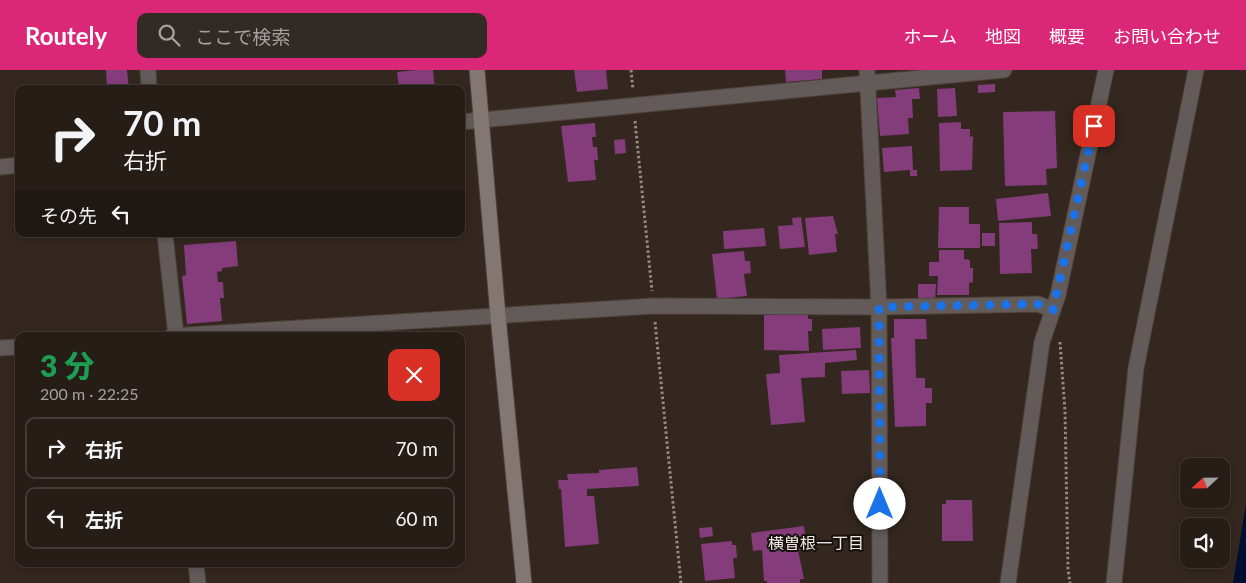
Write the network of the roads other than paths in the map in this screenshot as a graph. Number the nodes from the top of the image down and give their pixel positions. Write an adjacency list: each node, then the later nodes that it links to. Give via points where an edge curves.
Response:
1 (148, 70): 7 (street)
2 (478, 70): 8 (street)
3 (1004, 70): 6 (street)
4 (1106, 70): 14 (street)
5 (1196, 70): 25 (street, via 1136,368)
6 (867, 76): 8 (street); 13 (street)
7 (149, 85)
8 (482, 120): 9 (street); 15 (street)
9 (465, 122)
10 (15, 165): 11 (street)
11 (0, 167)
12 (165, 237): 16 (street)
13 (879, 307): 14 (street, via 1038,304); 15 (street, via 653,306); 23 (street)
14 (1053, 310): 24 (street, via 1042,342)
15 (498, 316): 17 (street); 22 (street)
16 (174, 332)
17 (239, 332)
18 (15, 347): 19 (street)
19 (0, 348)
20 (196, 567): 21 (street)
21 (198, 583)
22 (524, 583)
23 (880, 583)
24 (1008, 583)
25 (1114, 583)

